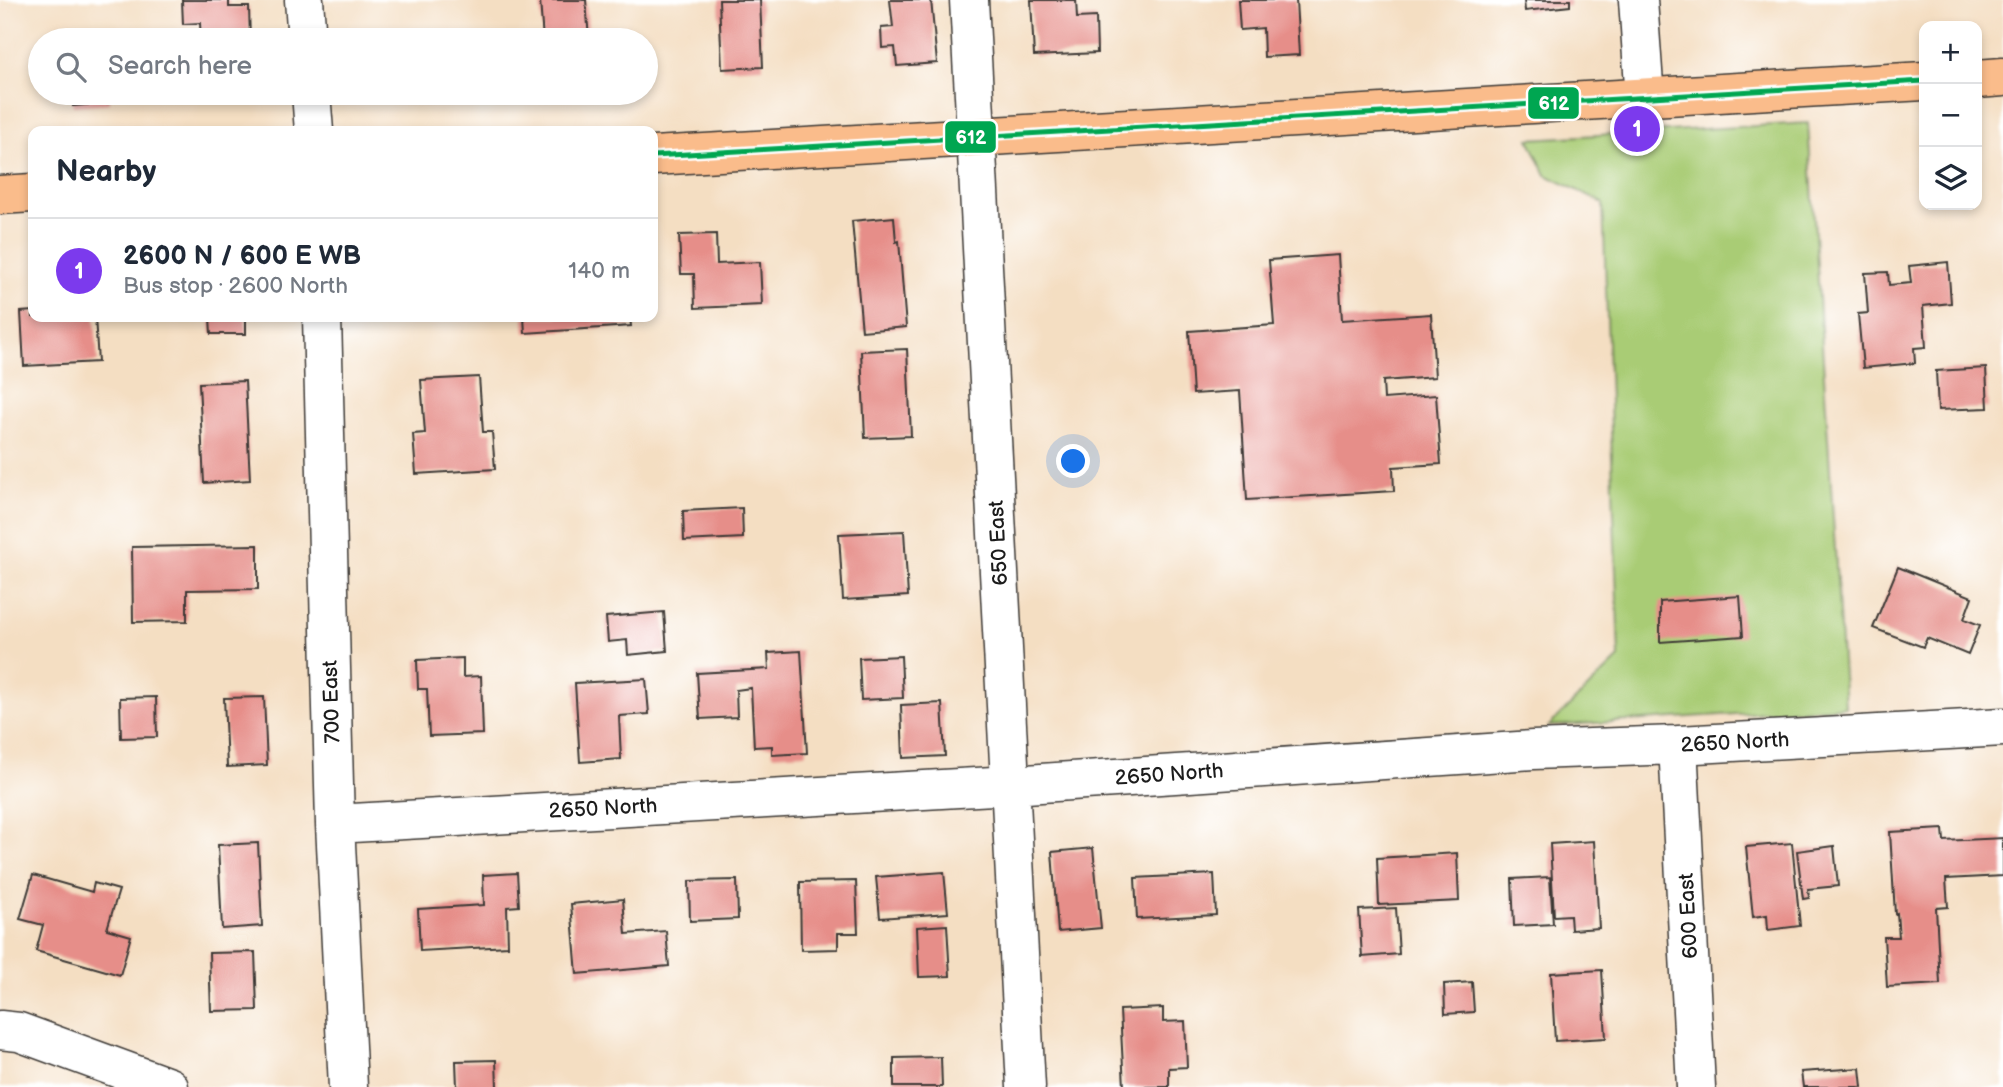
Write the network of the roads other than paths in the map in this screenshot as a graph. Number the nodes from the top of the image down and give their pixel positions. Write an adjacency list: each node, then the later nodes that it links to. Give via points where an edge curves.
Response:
1 (304, 0): 4 (street)
2 (969, 0): 11 (street, 650 East)
3 (1638, 0): 8 (street)
4 (306, 28)
5 (2003, 77): 6 (main road)
6 (1982, 79)
7 (1919, 81): 8 (main road)
8 (1645, 99): 11 (main road)
9 (312, 105): 10 (street)
10 (314, 126)
11 (975, 138): 12 (main road); 18 (street, 650 East)
12 (658, 156)
13 (28, 193): 14 (main road)
14 (0, 195)
15 (322, 322): 19 (street, 700 East)
16 (2003, 727): 17 (street, 2650 North)
17 (1678, 745): 18 (street, 2650 North, via 1534,750); 24 (street, 600 East)
18 (1010, 785): 19 (street, 2650 North); 23 (street, 650 East)
19 (335, 824): 22 (street, 700 East)
20 (0, 1030): 21 (street, via 19,1032)
21 (169, 1087)
22 (348, 1087)
23 (1026, 1087)
24 (1696, 1087)

